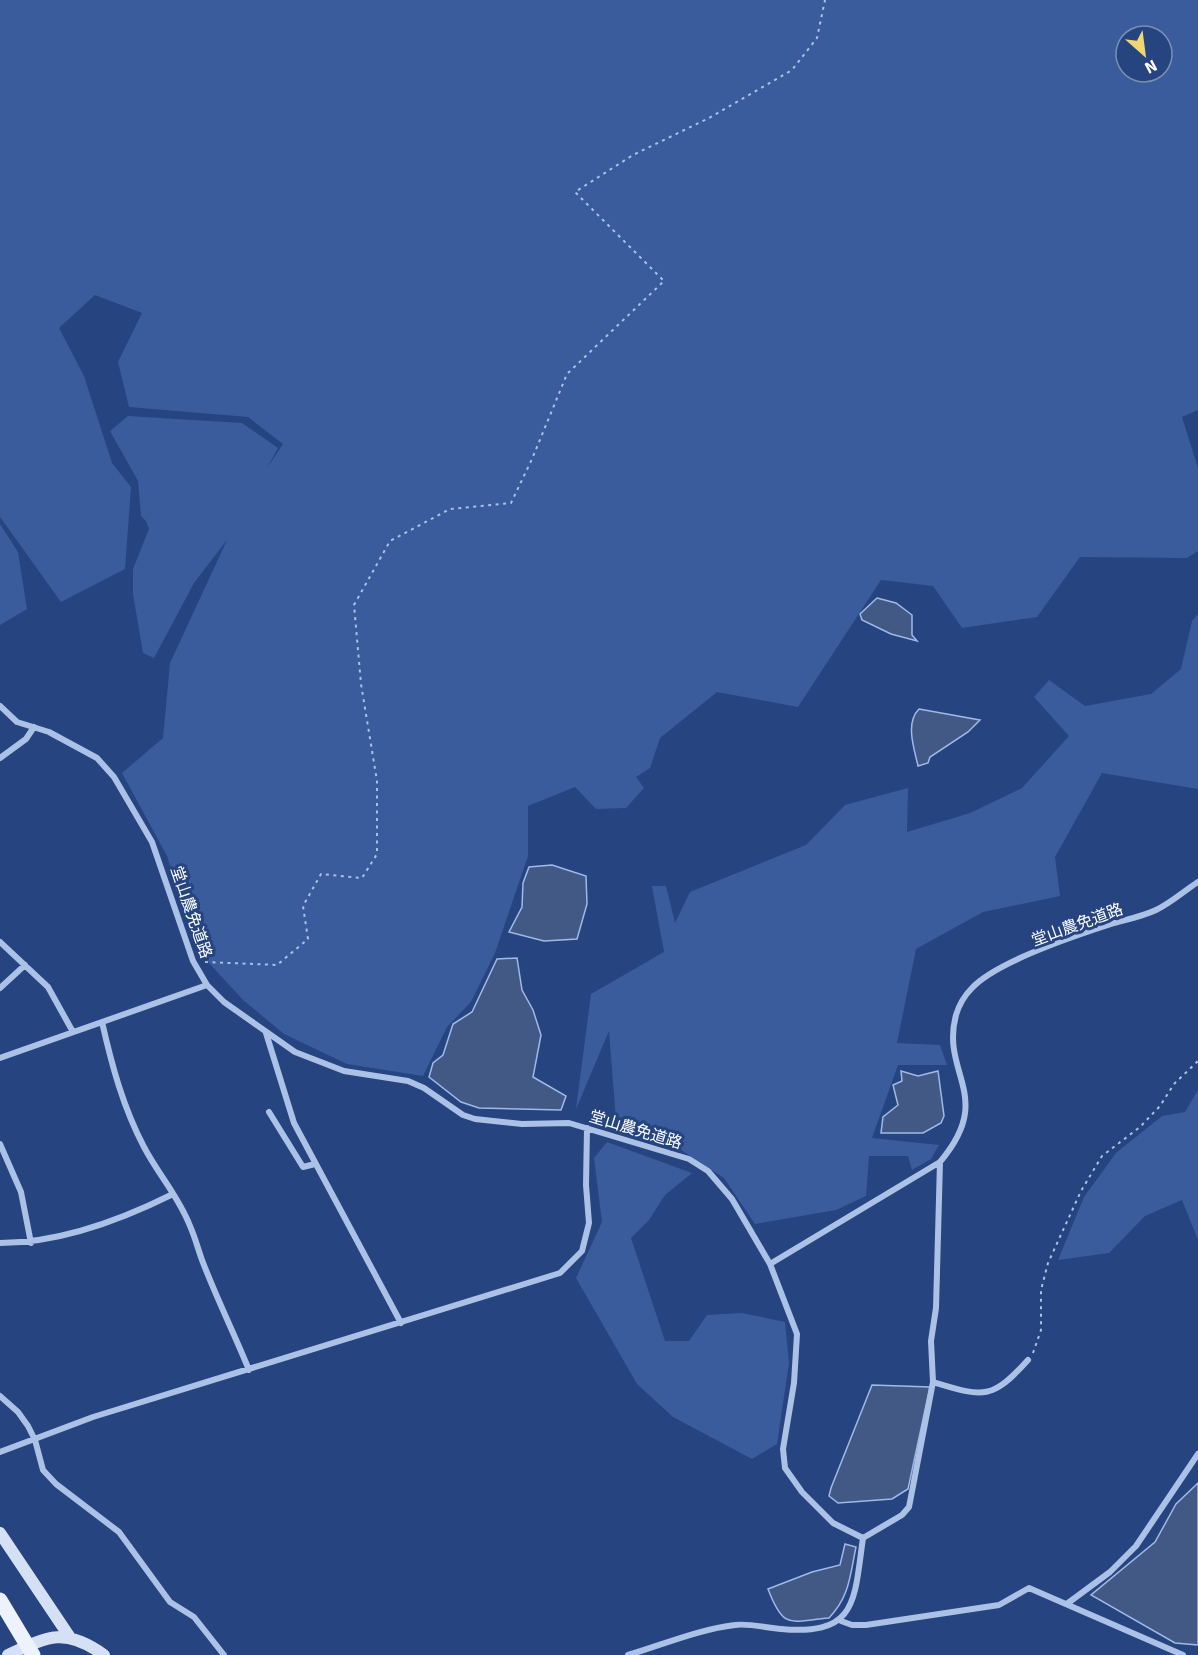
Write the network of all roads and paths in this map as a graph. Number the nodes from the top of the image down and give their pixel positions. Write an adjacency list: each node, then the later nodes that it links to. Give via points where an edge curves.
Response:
1 (825, 0): 7 (path, via 816,38 792,70 633,155 575,192 664,281 567,374 511,503 450,509 390,541 354,605 361,684 377,781 377,854 362,878 321,874 303,906 308,939 277,965)
2 (0, 706): 3 (street, 堂山農免道路, via 17,722)
3 (34, 727): 4 (street, via 26,740); 7 (street, 堂山農免道路, via 97,758 114,777 152,842)
4 (0, 758)
5 (1198, 882): 19 (street, 堂山農免道路, via 1157,909 1079,934 1007,965 972,987 960,1008 954,1031 966,1093 963,1126)
6 (0, 942): 8 (street)
7 (193, 961): 9 (street, 堂山農免道路)
8 (25, 965): 10 (street); 12 (street, via 48,987)
9 (207, 985): 11 (street); 13 (street, 堂山農免道路)
10 (0, 988)
11 (102, 1022): 12 (street); 21 (street, via 115,1080 143,1146)
12 (74, 1032): 14 (street)
13 (266, 1032): 17 (street, 堂山農免道路, via 315,1061 344,1071 408,1081 475,1119 569,1123); 20 (street, via 294,1123)
14 (0, 1058)
15 (1198, 1061): 26 (path, via 1140,1127 1102,1156 1081,1191 1048,1263 1041,1290 1041,1330 1037,1347)
16 (269, 1112): 20 (street, via 303,1167)
17 (587, 1128): 24 (street, 堂山農免道路, via 689,1159 708,1171 732,1199); 25 (street, via 589,1223 582,1251 560,1273)
18 (0, 1144): 23 (street, via 21,1192)
19 (940, 1162): 24 (street, 堂山農免道路); 28 (street, via 936,1308 931,1341)
20 (315, 1164): 25 (street)
21 (173, 1194): 23 (street, via 136,1212); 27 (street, via 190,1224)
22 (0, 1243): 23 (street)
23 (32, 1243)
24 (770, 1264): 34 (street, via 796,1334 794,1383 783,1449 785,1468 833,1523)
25 (401, 1323): 27 (street)
26 (1028, 1360): 28 (street, via 998,1387 978,1395)
27 (249, 1370): 30 (street, via 93,1417)
28 (933, 1382): 34 (street, via 909,1507)
29 (0, 1396): 30 (street, via 18,1412)
30 (35, 1440): 31 (street); 42 (street, via 43,1470 119,1532 170,1602 194,1617)
31 (0, 1452)
32 (1198, 1454): 36 (street, via 1136,1546 1110,1572)
33 (0, 1533): 38 (street)
34 (863, 1538): 37 (street, via 856,1587)
35 (0, 1600): 39 (main road)
36 (1068, 1603): 37 (street, via 1029,1588 999,1605 867,1625); 44 (street)
37 (841, 1621): 43 (street, via 818,1629 796,1630 736,1624)
38 (69, 1636): 39 (street, via 51,1637); 41 (street)
39 (30, 1650): 40 (street)
40 (8, 1655)
41 (104, 1655)
42 (224, 1655)
43 (628, 1655)
44 (1183, 1655)

